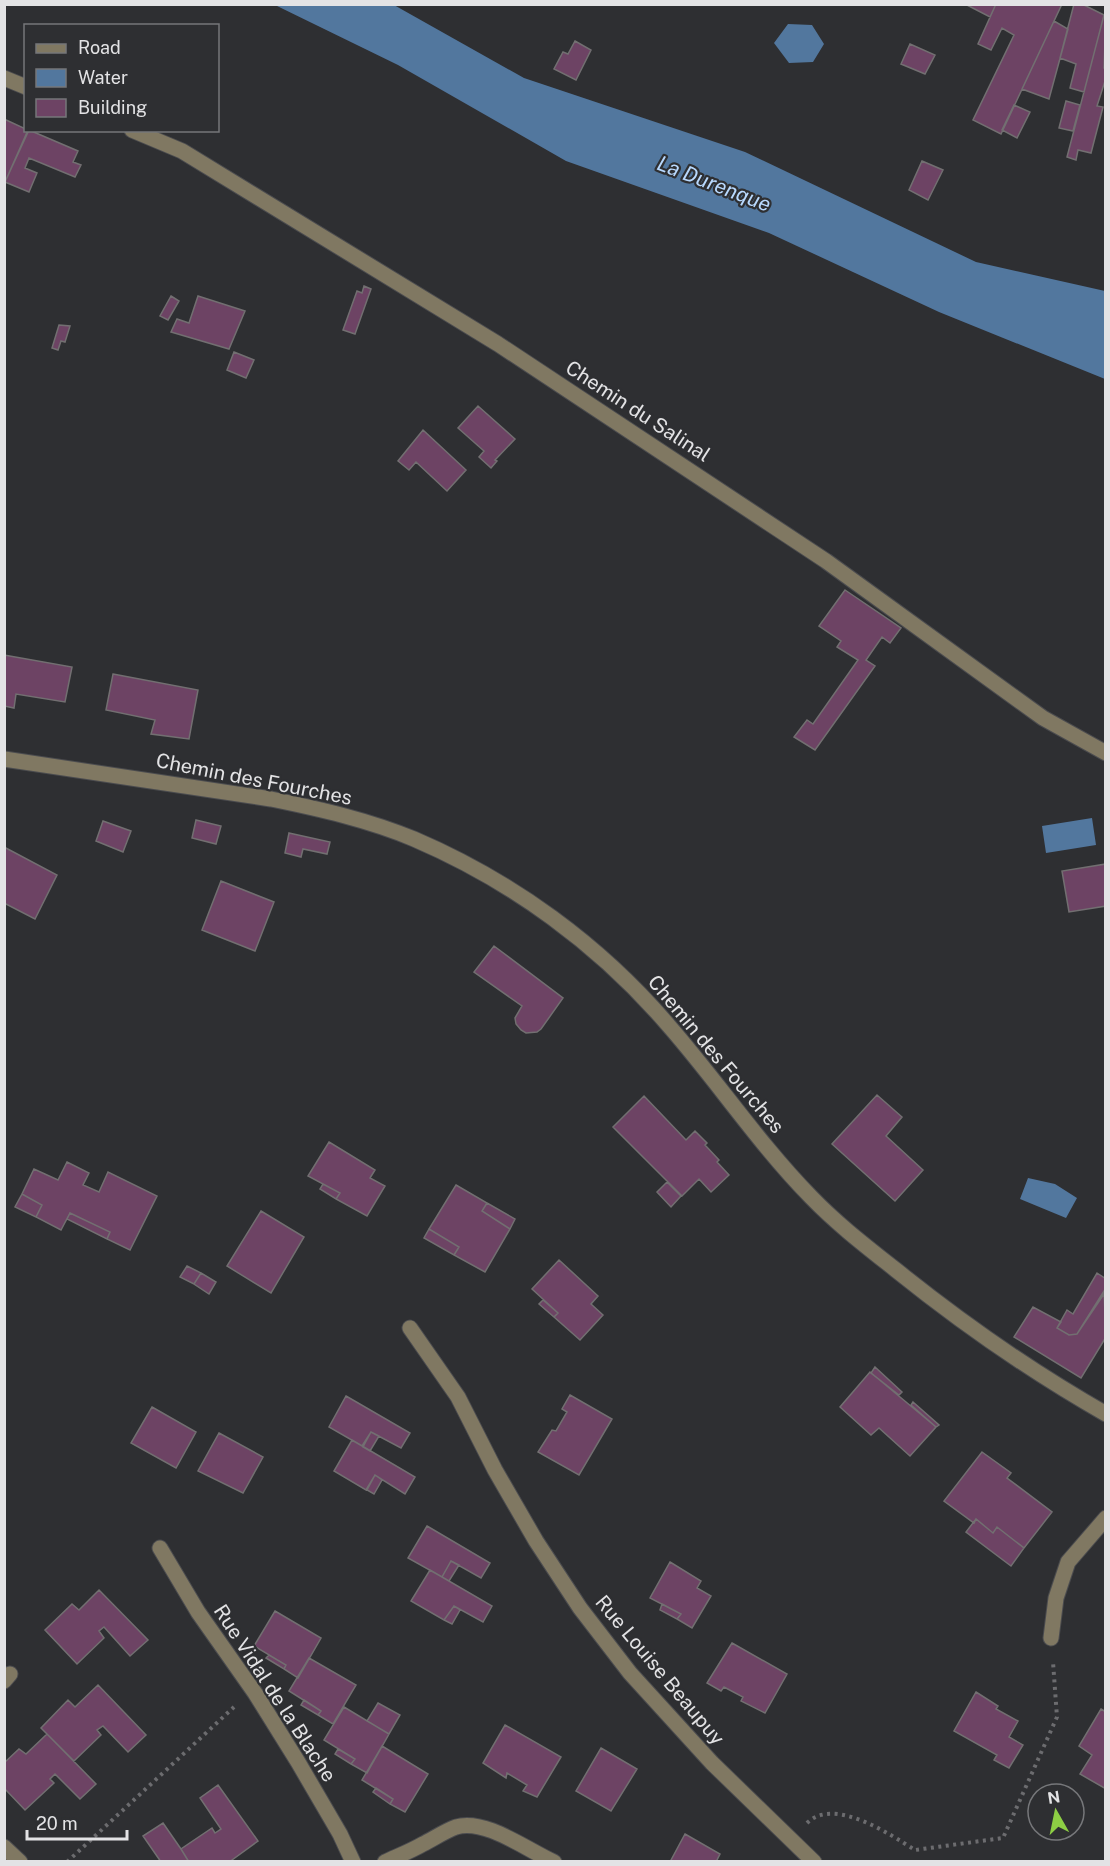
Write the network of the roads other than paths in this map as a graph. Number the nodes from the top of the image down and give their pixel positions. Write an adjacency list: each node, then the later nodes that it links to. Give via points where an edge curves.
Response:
1 (4, 78): 2 (street)
2 (24, 86)
3 (137, 132): 4 (street, Chemin du Salinal, via 182,151 498,344 826,561 1043,718)
4 (1106, 753)
5 (4, 759): 7 (street, Chemin des Fourches, via 315,808 412,838 502,885 565,927 645,999 780,1165 846,1230 998,1347)
6 (410, 1328): 16 (street, Rue Louise Beaupuy, via 458,1397 536,1541 580,1608 630,1673 712,1763)
7 (1106, 1414)
8 (1106, 1518): 10 (street, via 1068,1562 1056,1598)
9 (160, 1548): 13 (street, Rue Vidal de la Blache, via 319,1797)
10 (1051, 1638)
11 (4, 1847): 12 (street)
12 (20, 1862)
13 (353, 1862)
14 (385, 1862): 15 (street, via 455,1827 470,1825 498,1832)
15 (554, 1862)
16 (814, 1862)

